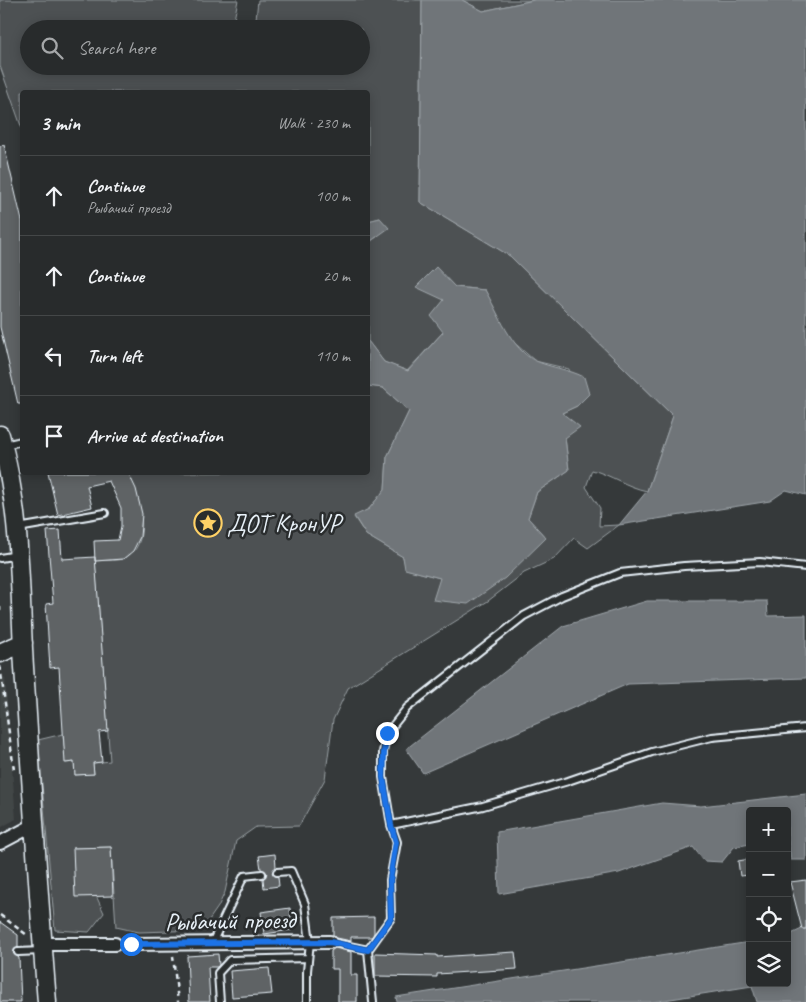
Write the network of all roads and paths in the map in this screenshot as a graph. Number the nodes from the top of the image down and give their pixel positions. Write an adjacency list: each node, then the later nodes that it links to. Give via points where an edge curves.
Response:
1 (1, 440): 2 (lane); 4 (street)
2 (20, 441)
3 (105, 512): 4 (lane)
4 (18, 528): 5 (street)
5 (20, 555): 6 (lane); 10 (street)
6 (0, 558)
7 (806, 567): 17 (lane, via 760,562 620,573 562,596 524,616 407,708 387,733 383,777)
8 (0, 606): 9 (path)
9 (0, 612)
10 (22, 636): 11 (street); 12 (street); 16 (street)
11 (0, 640)
12 (0, 653)
13 (0, 672): 15 (path)
14 (806, 728): 17 (lane, via 712,737 652,752 483,806)
15 (14, 776)
16 (34, 825): 18 (street); 25 (street)
17 (391, 825): 27 (lane, via 396,842 390,880 391,918)
18 (0, 843)
19 (277, 872): 22 (lane, via 292,870 305,904)
20 (262, 874): 24 (lane, via 244,876)
21 (0, 915): 25 (path)
22 (310, 942): 23 (street, Рыбачий проезд); 24 (street, Рыбачий проезд); 29 (lane)
23 (330, 942): 27 (lane)
24 (212, 943): 25 (street, Рыбачий проезд)
25 (38, 944): 28 (lane); 30 (street)
26 (172, 948): 31 (path)
27 (368, 950): 34 (lane)
28 (18, 952)
29 (308, 958): 32 (lane, via 230,960 218,973); 33 (lane)
30 (47, 1002)
31 (178, 1002)
32 (220, 1002)
33 (307, 1002)
34 (373, 1002)

